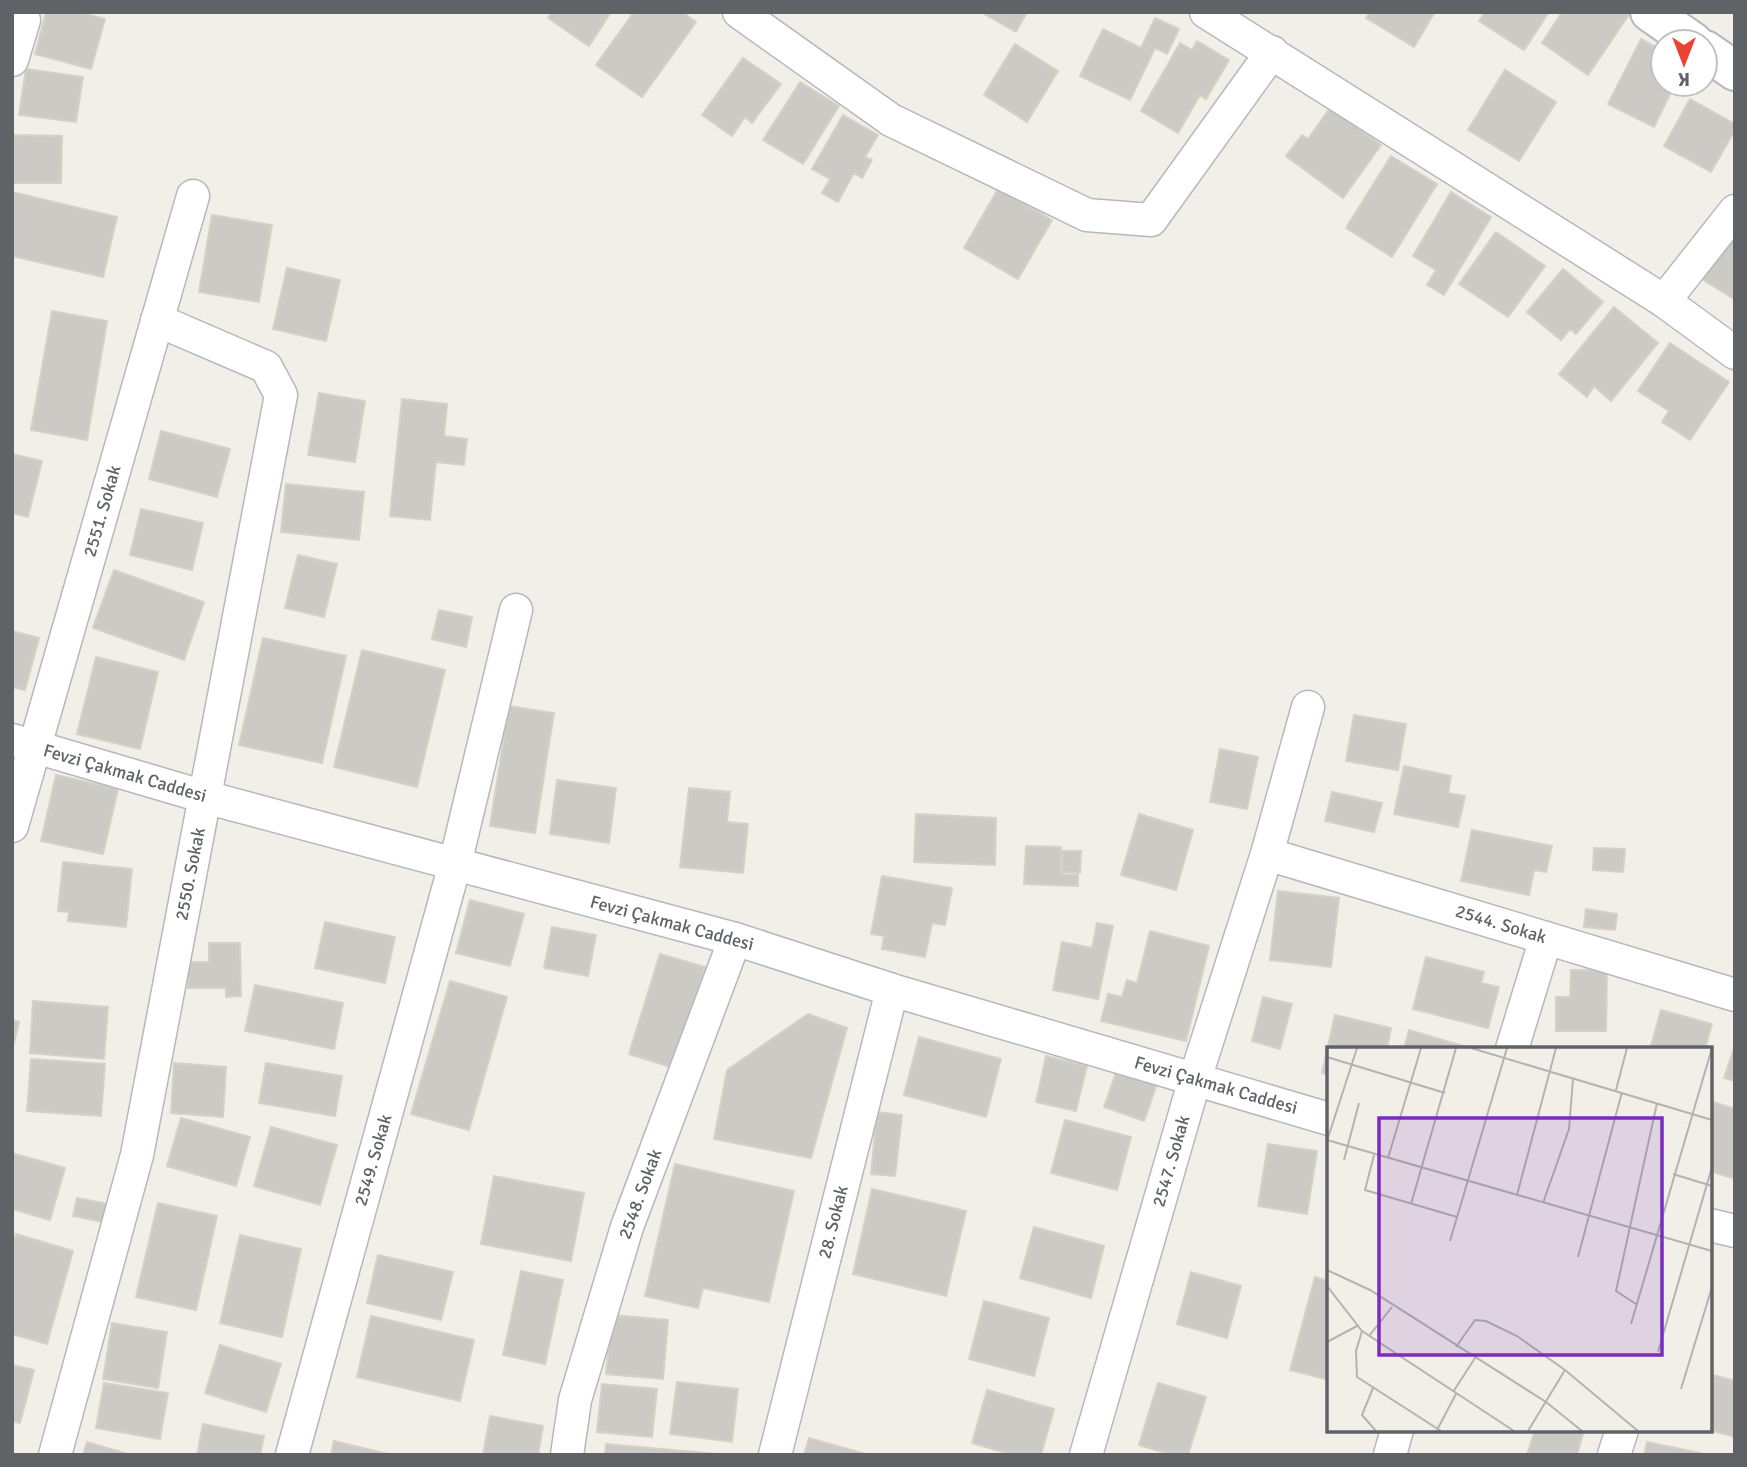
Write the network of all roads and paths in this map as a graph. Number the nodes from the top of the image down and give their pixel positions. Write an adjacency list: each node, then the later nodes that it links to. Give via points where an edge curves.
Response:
1 (739, 12): 6 (street, via 891,120 1087,215 1151,220)
2 (1206, 12): 6 (street)
3 (1650, 12): 5 (street)
4 (24, 20): 7 (street)
5 (1673, 28)
6 (1272, 52): 12 (street)
7 (12, 60)
8 (1719, 60): 9 (street)
9 (1735, 71)
10 (193, 195): 13 (street, 2551. Sokak)
11 (1735, 211): 12 (street)
12 (1664, 301): 14 (street)
13 (157, 320): 17 (street, 2551. Sokak); 18 (street, 2550. Sokak, via 265,367 281,396)
14 (1735, 352)
15 (516, 610): 21 (street, 2549. Sokak)
16 (1308, 707): 20 (street, 2547. Sokak)
17 (23, 744): 18 (street, Fevzi Çakmak Caddesi); 19 (street, 2551. Sokak)
18 (205, 797): 21 (street, Fevzi Çakmak Caddesi); 33 (street, 2550. Sokak, via 137,1155)
19 (12, 826)
20 (1267, 855): 22 (street, 2544. Sokak); 27 (street, 2547. Sokak)
21 (455, 864): 23 (street, Fevzi Çakmak Caddesi); 34 (street, 2549. Sokak)
22 (1546, 938): 25 (street, 2544. Sokak); 26 (street)
23 (735, 939): 24 (street, Fevzi Çakmak Caddesi); 35 (street, 2548. Sokak, via 626,1227 575,1400)
24 (892, 989): 27 (street, Fevzi Çakmak Caddesi); 36 (street, 28. Sokak)
25 (1735, 995)
26 (1512, 1047)
27 (1195, 1079): 28 (street, Fevzi Çakmak Caddesi); 37 (street, 2547. Sokak)
28 (1327, 1118)
29 (1712, 1225): 30 (street)
30 (1735, 1231)
31 (1396, 1432): 38 (street)
32 (1621, 1432): 39 (street)
33 (55, 1455)
34 (292, 1455)
35 (567, 1455)
36 (775, 1455)
37 (1086, 1455)
38 (1390, 1455)
39 (1614, 1455)

